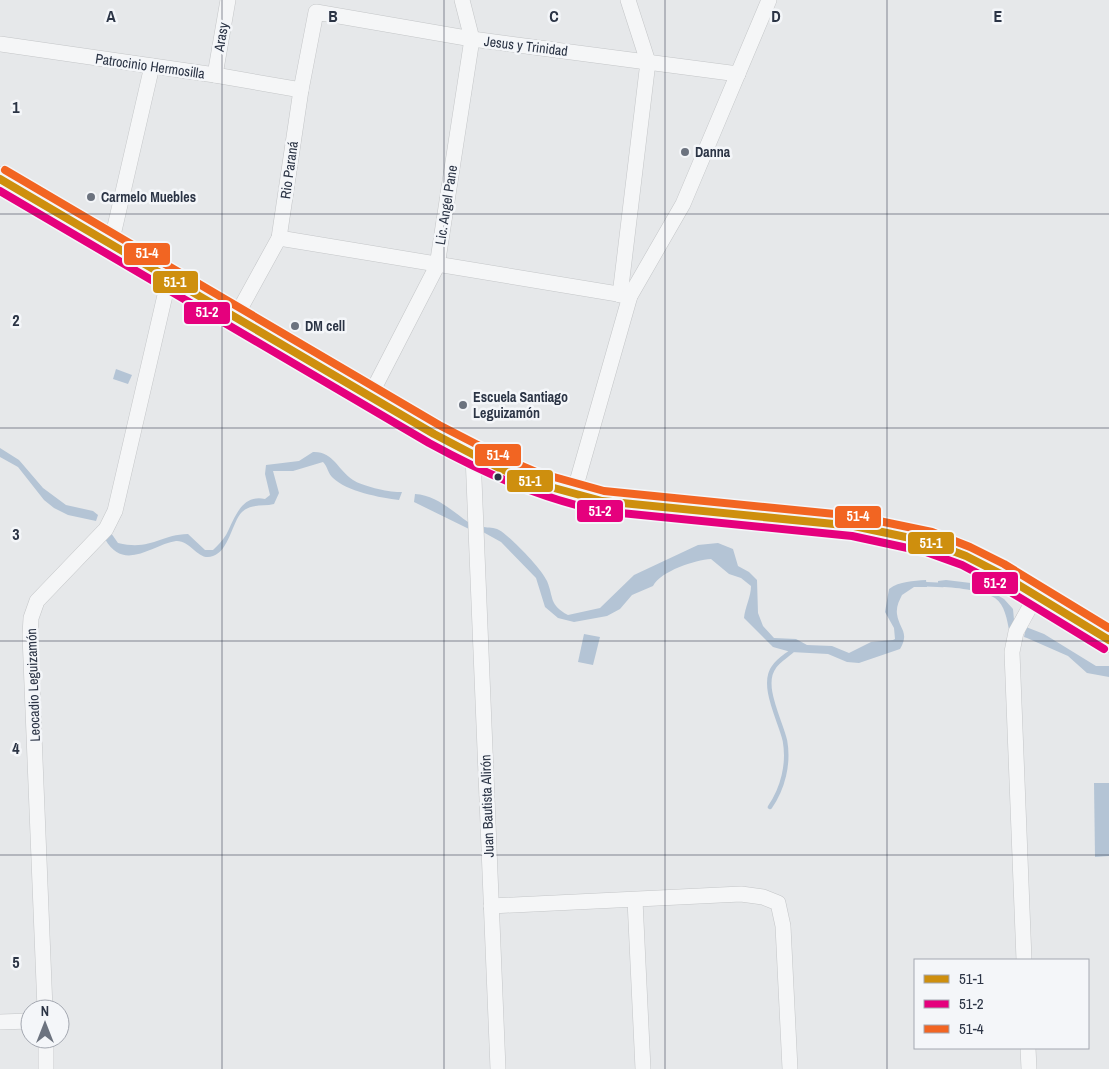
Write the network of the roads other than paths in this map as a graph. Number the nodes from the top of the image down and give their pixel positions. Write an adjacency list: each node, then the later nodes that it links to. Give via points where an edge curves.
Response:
1 (228, 0): 11 (street, Arasy)
2 (462, 0): 6 (street, Lic. Angel Pane)
3 (628, 0): 8 (street)
4 (769, 0): 10 (street)
5 (316, 12): 6 (street, Jesus y Trinidad); 12 (street, Rio Paraná)
6 (472, 39): 8 (street, Jesus y Trinidad); 16 (street, Lic. Angel Pane)
7 (0, 44): 9 (street, Patrocinio Hermosilla)
8 (648, 62): 10 (street, Jesus y Trinidad); 18 (street)
9 (152, 66): 11 (street, Patrocinio Hermosilla); 15 (street)
10 (738, 74): 18 (street, via 683,204)
11 (215, 75): 12 (street, Patrocinio Hermosilla)
12 (300, 90): 14 (street, Rio Paraná)
13 (0, 180): 15 (main road)
14 (278, 238): 16 (street); 19 (street, Rio Paraná)
15 (111, 244): 17 (main road)
16 (437, 266): 18 (street); 20 (street, Lic. Angel Pane)
17 (169, 278): 19 (main road); 28 (street, Leocadio Leguizamón, via 115,510 106,529 37,601 31,618)
18 (625, 296): 22 (street)
19 (235, 318): 20 (main road)
20 (370, 396): 21 (main road)
21 (474, 455): 22 (main road, via 518,476); 26 (street, Juan Bautista Alirón)
22 (573, 496): 23 (main road, via 854,526 895,534 966,556)
23 (1037, 594): 24 (main road); 27 (street, via 1019,626 1012,652)
24 (1109, 640)
25 (635, 900): 26 (street); 35 (street); 36 (street, via 741,894 764,897 778,903 784,926)
26 (491, 906): 34 (street, Juan Bautista Alirón)
27 (1024, 959)
28 (45, 999)
29 (20, 1021): 30 (street)
30 (0, 1022)
31 (46, 1049): 33 (street)
32 (1028, 1049): 37 (street)
33 (46, 1069)
34 (498, 1069)
35 (643, 1069)
36 (790, 1069)
37 (1028, 1069)

